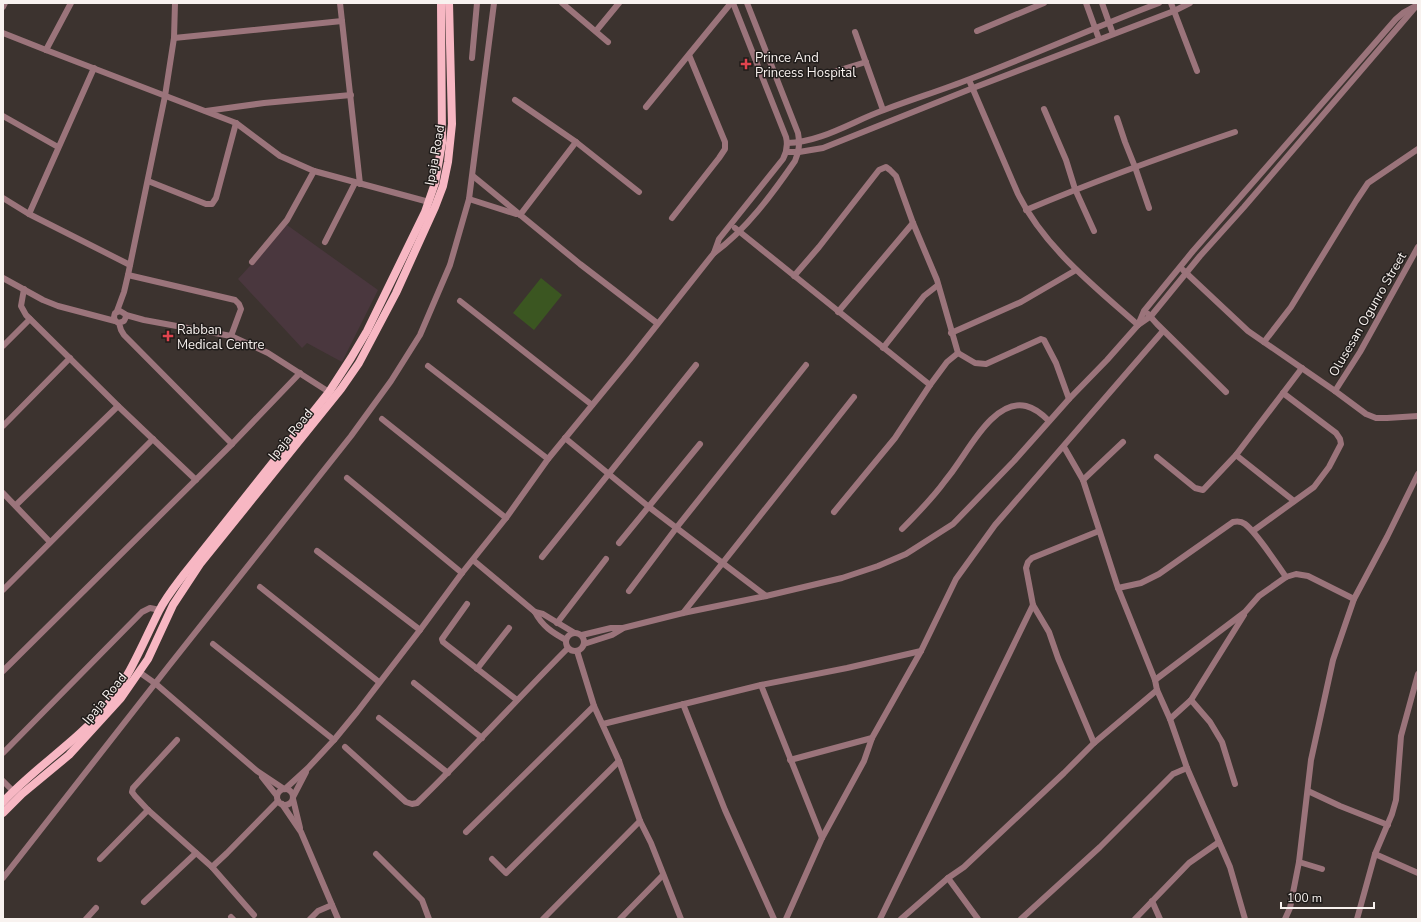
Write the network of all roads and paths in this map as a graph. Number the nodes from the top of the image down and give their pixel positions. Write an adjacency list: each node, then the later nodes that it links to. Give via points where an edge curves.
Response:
1 (5, 3): 20 (street)
2 (71, 3): 33 (street)
3 (176, 3): 30 (street)
4 (340, 3): 22 (street)
5 (441, 3): 71 (main road, Ipaja Road, via 442,143)
6 (449, 3): 109 (main road, Ipaja Road, via 452,124 443,186 396,293)
7 (477, 3): 35 (street)
8 (494, 3): 64 (street)
9 (562, 3): 25 (street)
10 (619, 3): 25 (street)
11 (732, 3): 34 (street); 54 (street)
12 (748, 3): 55 (street)
13 (1044, 3): 26 (street)
14 (1086, 3): 24 (street)
15 (1102, 3): 23 (street)
16 (1159, 3): 23 (street)
17 (1171, 3): 21 (street)
18 (1187, 4): 21 (street)
19 (1417, 4): 56 (street, via 1396,19); 59 (street)
20 (3, 7)
21 (1174, 11): 29 (street); 38 (street)
22 (342, 21): 30 (street); 42 (street)
23 (1109, 22): 24 (street); 29 (street)
24 (1094, 28): 31 (street); 40 (street)
25 (596, 31): 32 (street)
26 (977, 31)
27 (855, 32): 36 (street)
28 (3, 33): 33 (street)
29 (1113, 34): 31 (street)
30 (174, 38): 43 (street)
31 (1099, 39): 41 (street)
32 (608, 42)
33 (46, 50): 37 (street)
34 (689, 55): 45 (street); 76 (street, via 725,142 719,158)
35 (472, 58)
36 (866, 62): 39 (street); 46 (street)
37 (94, 68): 43 (street); 57 (street)
38 (1197, 70)
39 (830, 73)
40 (969, 80): 41 (street); 46 (street)
41 (973, 88): 61 (street, via 823,148); 73 (street)
42 (351, 95): 48 (street); 66 (street)
43 (164, 96): 48 (street); 65 (street)
44 (515, 100): 53 (street)
45 (646, 107)
46 (882, 110): 55 (street)
47 (1044, 110): 67 (street, via 1066,160)
48 (204, 111): 51 (street)
49 (3, 116): 57 (street)
50 (1116, 118): 62 (street)
51 (236, 123): 63 (street, via 280,156); 65 (street, via 216,198 212,204 206,204)
52 (1235, 132): 62 (street)
53 (576, 142): 68 (street); 75 (street)
54 (787, 143): 55 (street); 60 (street)
55 (800, 143): 61 (street)
56 (1286, 146): 59 (street); 86 (street)
57 (58, 147): 74 (street)
58 (1418, 150): 110 (street, via 1368,183 1291,307)
59 (1292, 151): 88 (street)
60 (786, 152): 61 (street); 78 (street, via 777,168)
61 (799, 152): 79 (street, via 785,175)
62 (1136, 167): 67 (street); 72 (street)
63 (314, 171): 66 (street); 84 (street, via 287,220)
64 (473, 176): 70 (street); 75 (street)
65 (148, 181): 85 (street)
66 (357, 184): 71 (street); 81 (street)
67 (1075, 189): 73 (street); 80 (street)
68 (639, 192)
69 (3, 198): 74 (street)
70 (470, 199): 75 (street); 197 (street, via 450,265 420,335 391,381 351,436)
71 (429, 202): 105 (main road, Ipaja Road)
72 (1149, 208)
73 (1026, 210): 87 (street)
74 (29, 214): 85 (street)
75 (520, 216): 103 (street)
76 (672, 218)
77 (913, 223): 90 (street, via 896,176 886,167 879,170); 92 (street); 98 (street)
78 (731, 224): 79 (street); 83 (street, via 719,239)
79 (738, 231): 83 (street); 90 (street)
80 (1094, 231)
81 (325, 242)
82 (1418, 247): 121 (street, Olusesan Ogunro Street, via 1360,352)
83 (714, 253): 103 (street)
84 (252, 262)
85 (130, 265): 89 (street)
86 (1179, 268): 88 (street); 96 (street)
87 (1076, 270): 104 (street); 107 (street, via 1021,302)
88 (1186, 273): 100 (street); 110 (street, via 1248,331)
89 (128, 274): 94 (street); 108 (street, via 235,300 241,309)
90 (794, 276): 98 (street)
91 (3, 278): 93 (street)
92 (938, 285): 107 (street); 112 (street, via 924,296)
93 (24, 289): 99 (street, via 58,306); 101 (street, via 21,306)
94 (124, 292): 97 (street); 102 (street)
95 (460, 300): 127 (street)
96 (1144, 311): 100 (street); 104 (street)
97 (116, 312): 99 (street); 102 (street, via 114,315); 102 (street, via 123,312)
98 (838, 312): 112 (street)
99 (92, 315): 102 (street)
100 (1151, 316): 104 (street); 106 (street)
101 (30, 319): 111 (street); 114 (street)
102 (122, 319): 108 (street, via 144,320); 136 (street, via 121,330 124,335)
103 (657, 323): 127 (street)
104 (1138, 325): 126 (street)
105 (366, 331): 109 (main road); 122 (main road, Ipaja Road)
106 (1163, 331): 123 (street); 138 (street)
107 (951, 333): 113 (street)
108 (232, 336): 119 (street, via 268,353)
109 (374, 336): 192 (main road, Ipaja Road, via 341,390 200,564 173,605 148,659)
110 (1264, 342): 118 (street)
111 (3, 346)
112 (884, 348): 120 (street)
113 (958, 353): 120 (street, via 947,362); 126 (street, via 976,363 986,364 1041,339 1044,340 1056,363)
114 (70, 358): 128 (street); 132 (street)
115 (696, 364): 142 (street)
116 (806, 365): 153 (street)
117 (428, 366): 141 (street)
118 (1302, 368): 121 (street); 124 (street)
119 (300, 373): 122 (street); 136 (street)
120 (930, 385): 151 (street, via 895,438)
121 (1334, 391): 129 (street, via 1366,414 1376,418)
122 (329, 392): 174 (main road, Ipaja Road, via 185,573)
123 (1226, 392)
124 (1283, 393): 139 (street); 148 (street, via 1336,433 1341,444 1329,467 1314,487)
125 (854, 397): 163 (street)
126 (1069, 399): 131 (street)
127 (592, 405): 133 (street)
128 (118, 406): 134 (street); 149 (street)
129 (1418, 416)
130 (382, 419): 152 (street)
131 (1049, 421): 154 (street, via 1027,406 1004,409 979,432 936,493); 170 (street, via 953,524 906,554 842,578)
132 (3, 426)
133 (565, 438): 141 (street); 142 (street)
134 (153, 439): 145 (street); 157 (street)
135 (1123, 442): 146 (street)
136 (232, 444): 145 (street)
137 (700, 444): 150 (street)
138 (1064, 447): 146 (street); 189 (street, via 995,525 956,579)
139 (1236, 455): 140 (street, via 1203,490 1194,488); 148 (street)
140 (1157, 457)
141 (548, 459): 152 (street)
142 (608, 474): 150 (street); 160 (street)
143 (1418, 474): 171 (street)
144 (347, 478): 164 (street)
145 (196, 480): 191 (street)
146 (1083, 480): 155 (street)
147 (3, 493): 149 (street)
148 (1294, 501): 156 (street)
149 (16, 505): 157 (street)
150 (649, 507): 153 (street); 158 (street)
151 (834, 512)
152 (506, 518): 162 (street)
153 (677, 527): 163 (street); 169 (street)
154 (902, 529)
155 (1099, 531): 167 (street); 173 (street, via 1032,558 1028,562 1026,568)
156 (1253, 531): 165 (street); 167 (street, via 1240,521 1233,522 1159,574 1141,583)
157 (50, 542): 168 (street)
158 (619, 543)
159 (317, 551): 181 (street)
160 (542, 556)
161 (606, 559): 178 (street)
162 (473, 560): 164 (street); 175 (street)
163 (722, 562): 170 (street); 177 (street)
164 (462, 573): 181 (street)
165 (1286, 577): 171 (street, via 1296,574 1308,576); 176 (street, via 1259,596)
166 (260, 587): 195 (street)
167 (1118, 588): 194 (street)
168 (3, 590)
169 (630, 591)
170 (766, 596): 177 (street)
171 (1354, 599): 224 (street, via 1333,660 1311,760)
172 (467, 604): 190 (street, via 442,639 445,645)
173 (1033, 605): 211 (street, via 1049,632); 262 (street)
174 (160, 610): 213 (street, via 150,608 142,612); 223 (main road, Ipaja Road, via 132,668 109,703 75,739)
175 (535, 612): 178 (street); 184 (street, via 546,628)
176 (1245, 612): 194 (street); 201 (street)
177 (682, 613): 180 (street)
178 (557, 623): 182 (street)
179 (508, 628): 190 (street)
180 (623, 628): 183 (street, via 611,628); 186 (street, via 612,635)
181 (420, 630): 195 (street)
182 (573, 632): 183 (street); 184 (street)
183 (582, 635): 186 (street)
184 (566, 640): 187 (street)
185 (213, 644): 210 (street)
186 (584, 644): 188 (street)
187 (568, 648): 188 (street); 200 (street)
188 (577, 651): 203 (street)
189 (920, 651): 198 (street); 208 (street)
190 (477, 669): 200 (street)
191 (3, 671)
192 (139, 672): 197 (street); 229 (main road, Ipaja Road, via 121,698 69,756)
193 (1418, 674): 231 (street, via 1400,736 1396,800)
194 (1155, 680): 199 (street)
195 (379, 682): 210 (street)
196 (414, 683): 207 (street)
197 (156, 684): 218 (street); 246 (street)
198 (761, 685): 202 (street); 214 (street)
199 (1157, 690): 205 (street); 211 (street)
200 (517, 700): 207 (street)
201 (1191, 700): 205 (street); 221 (street, via 1210,722 1222,742)
202 (683, 704): 206 (street); 260 (street, via 725,810)
203 (594, 706): 206 (street); 233 (street)
204 (380, 718): 219 (street)
205 (1170, 719): 217 (street)
206 (603, 724): 215 (street)
207 (482, 738): 219 (street)
208 (872, 738): 214 (street); 234 (street, via 864,761)
209 (177, 740): 228 (street, via 133,788 132,792)
210 (334, 740): 216 (street)
211 (1094, 743): 247 (street, via 964,867)
212 (345, 747): 219 (street, via 406,802 412,804 417,803)
213 (3, 753)
214 (790, 760): 234 (street)
215 (619, 762): 230 (street); 240 (street, via 506,873)
216 (308, 768): 222 (street); 225 (street)
217 (1188, 768): 235 (street); 265 (street, via 1173,774 1100,847)
218 (257, 771): 222 (street); 226 (street)
219 (448, 773)
220 (3, 781): 223 (street)
221 (1235, 784)
222 (285, 789): 225 (street, via 291,791); 226 (street, via 280,791)
223 (13, 791): 227 (main road, Ipaja Road)
224 (1308, 791): 231 (street); 241 (street)
225 (293, 798): 226 (street, via 287,805); 232 (street)
226 (279, 800): 232 (street); 242 (street)
227 (3, 802)
228 (148, 810): 236 (street); 239 (street)
229 (3, 813)
230 (640, 821): 245 (street); 257 (street)
231 (1388, 825): 238 (street)
232 (301, 832): 250 (street)
233 (466, 832)
234 (822, 838): 261 (street)
235 (1219, 842): 248 (street, via 1189,863); 268 (street, via 1230,867)
236 (196, 853): 242 (street); 249 (street)
237 (376, 854): 256 (street, via 422,900)
238 (1375, 854): 244 (street); 270 (street)
239 (100, 859)
240 (492, 859)
241 (1299, 862): 243 (street); 269 (street, via 1290,908)
242 (212, 867): 252 (street)
243 (1322, 869)
244 (1418, 873)
245 (663, 875): 258 (street); 259 (street)
246 (3, 878)
247 (948, 878): 263 (street); 264 (street)
248 (1152, 901): 266 (street); 267 (street)
249 (144, 902)
250 (332, 905): 254 (street, via 318,911); 255 (street)
251 (96, 908): 253 (street)
252 (254, 915)
253 (86, 919)
254 (310, 919)
255 (338, 919)
256 (429, 919)
257 (543, 919)
258 (620, 919)
259 (681, 919)
260 (774, 919)
261 (786, 919)
262 (880, 919)
263 (901, 919)
264 (978, 919)
265 (1021, 919)
266 (1135, 919)
267 (1160, 919)
268 (1245, 919)
269 (1285, 919)
270 (1357, 919)

